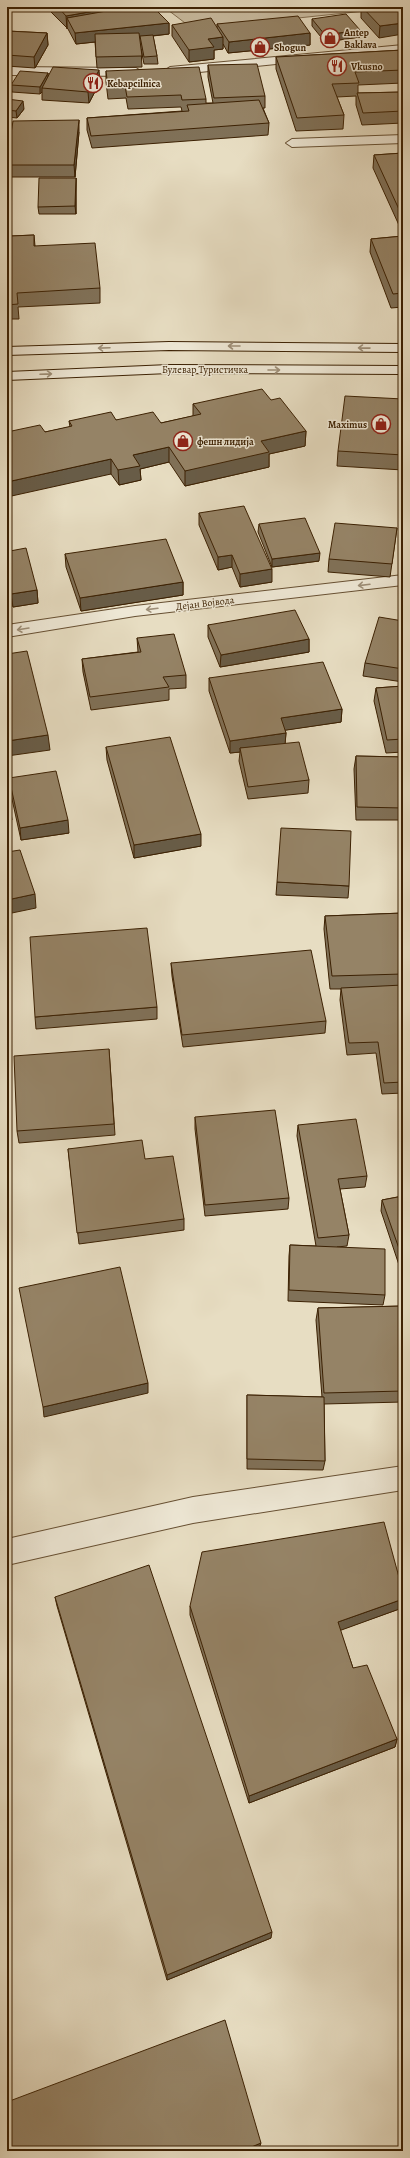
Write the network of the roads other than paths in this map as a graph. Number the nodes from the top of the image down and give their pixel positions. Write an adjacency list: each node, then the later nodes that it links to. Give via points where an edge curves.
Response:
1 (403, 48): 2 (street, via 155,71)
2 (7, 72)
3 (403, 139): 4 (street)
4 (292, 143)
5 (403, 348): 6 (street, Булевар Туристичка, one-way to 6, via 169,346)
6 (7, 351)
7 (403, 370): 8 (street, Булевар Туристичка, one-way to 7, via 169,369)
8 (7, 376)
9 (403, 580): 10 (street, Дејан Војвода, one-way to 10, via 135,611)
10 (7, 632)
11 (403, 1478): 12 (street, via 193,1510)
12 (7, 1552)

